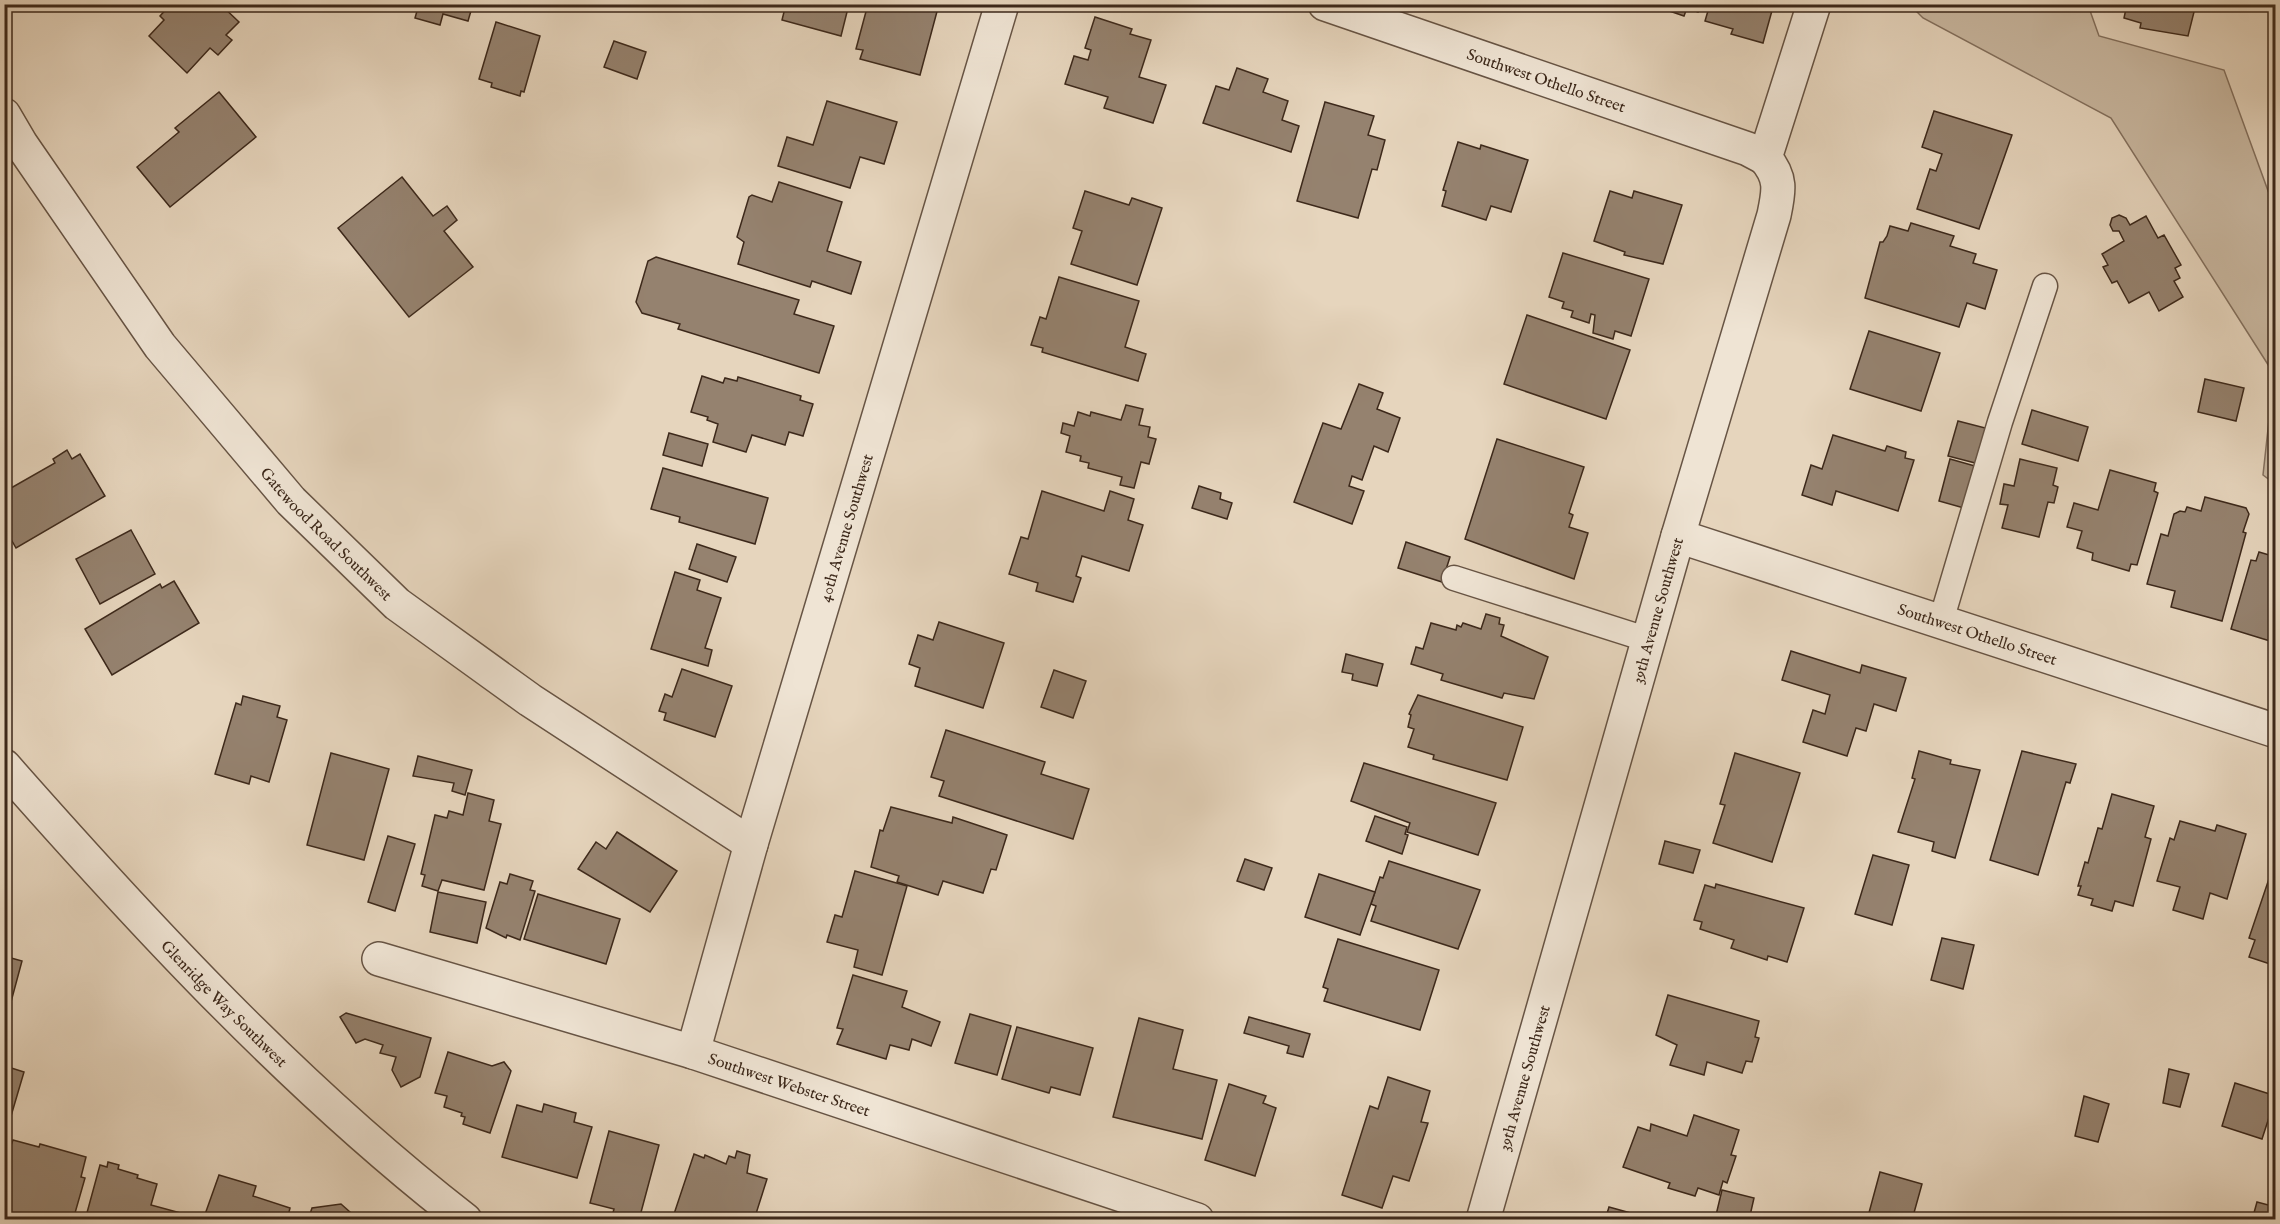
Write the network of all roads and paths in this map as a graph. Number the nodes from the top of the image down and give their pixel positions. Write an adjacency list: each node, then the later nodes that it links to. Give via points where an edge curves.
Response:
1 (1002, 4): 13 (street, 40th Avenue Southwest)
2 (1325, 4): 5 (street, Southwest Othello Street)
3 (1814, 4): 5 (street)
4 (4, 115): 13 (street, Gatewood Road Southwest, via 160,346 291,501 397,604 530,700)
5 (1765, 158): 7 (street, 39th Avenue Southwest, via 1776,170 1779,190 1774,215)
6 (2045, 286): 9 (lane)
7 (1678, 536): 9 (street, Southwest Othello Street); 10 (street, 39th Avenue Southwest)
8 (1454, 578): 10 (lane)
9 (1941, 621): 11 (street, Southwest Othello Street)
10 (1649, 640): 18 (street, 39th Avenue Southwest)
11 (2276, 730)
12 (4, 766): 16 (street, Glenridge Way Southwest, via 200,978 293,1071 393,1164)
13 (751, 844): 15 (street, 40th Avenue Southwest)
14 (379, 959): 15 (street, Southwest Webster Street)
15 (693, 1052): 17 (street, Southwest Webster Street)
16 (465, 1220)
17 (1197, 1220)
18 (1483, 1220)

